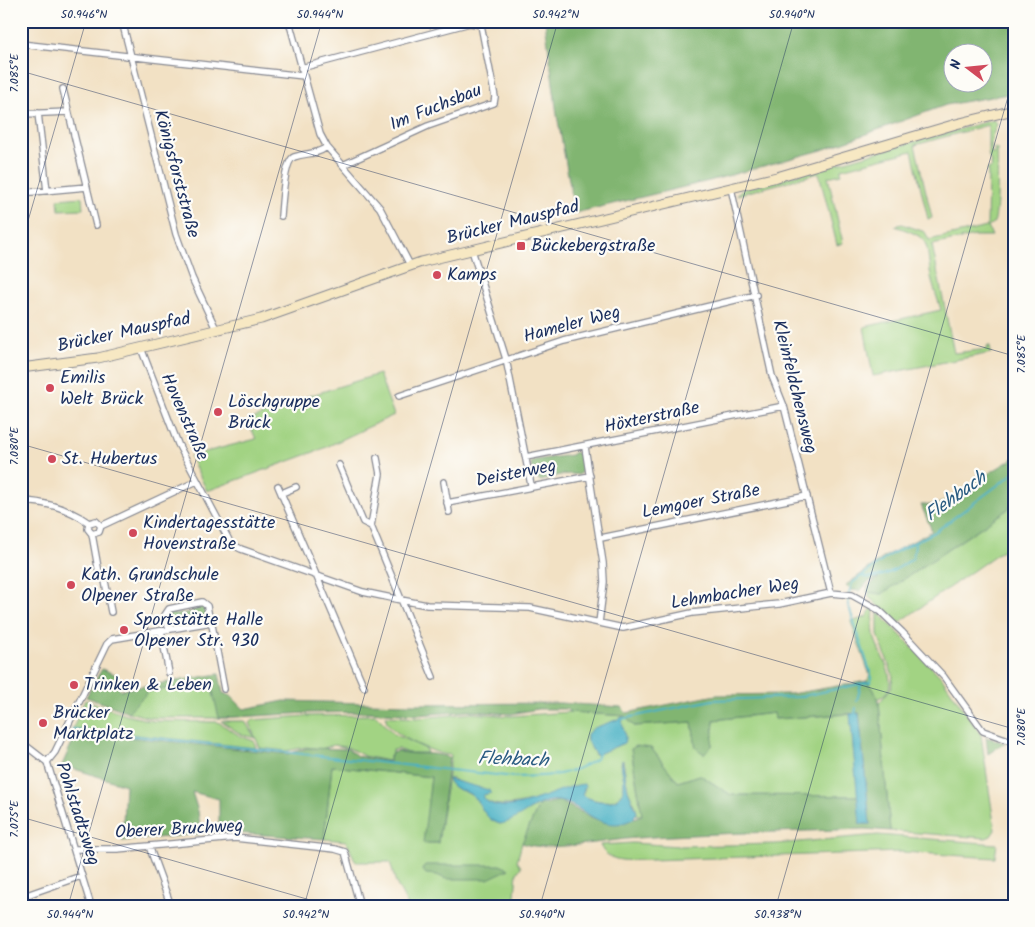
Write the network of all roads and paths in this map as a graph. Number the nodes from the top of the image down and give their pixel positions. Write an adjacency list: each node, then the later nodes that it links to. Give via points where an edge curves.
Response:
1 (122, 21): 4 (street, Königsforststraße)
2 (289, 21): 5 (street)
3 (21, 44): 4 (street)
4 (131, 57): 6 (street); 23 (street, Königsforststraße, via 176,234)
5 (301, 68): 6 (street); 13 (street, Im Fuchsbau, via 470,23 478,23 483,31 494,103 428,126)
6 (304, 76): 12 (street, via 318,130)
7 (63, 89): 9 (street)
8 (1014, 110): 15 (main road, Brücker Mauspfad)
9 (68, 112): 10 (street); 14 (street)
10 (38, 113): 11 (street); 16 (street)
11 (21, 114)
12 (327, 147): 13 (street); 18 (street, via 289,162)
13 (344, 165): 21 (street, via 380,208)
14 (87, 187): 16 (street); 19 (street)
15 (731, 188): 20 (main road, Brücker Mauspfad); 22 (street, Kleinfeldchensweg)
16 (47, 191): 17 (street)
17 (21, 193)
18 (281, 216)
19 (96, 225)
20 (472, 250): 21 (main road, Brücker Mauspfad); 25 (street)
21 (410, 265): 23 (main road, Brücker Mauspfad, via 272,316)
22 (756, 295): 25 (street, Hameler Weg, via 564,341); 28 (street, Kleinfeldchensweg, via 772,376)
23 (216, 329): 24 (main road, Brücker Mauspfad)
24 (141, 348): 26 (main road, Brücker Mauspfad, via 84,361); 34 (street, Hovenstraße, via 175,438)
25 (506, 360): 27 (street, Hameler Weg); 30 (street)
26 (21, 368)
27 (399, 396)
28 (784, 406): 29 (street, Höxterstraße); 40 (street, Kleinfeldchensweg)
29 (585, 447): 30 (street, Höxterstraße); 33 (street)
30 (526, 457): 36 (street)
31 (377, 458): 46 (street, via 380,474)
32 (339, 465): 46 (street, via 363,522)
33 (590, 476): 36 (street, Deisterweg); 48 (street)
34 (197, 481): 45 (street, Hovenstraße); 49 (street, Lehmbacher Weg, via 231,544)
35 (444, 482): 42 (street)
36 (531, 485): 42 (street, Deisterweg, via 521,490)
37 (278, 486): 39 (street)
38 (296, 487): 39 (street)
39 (282, 493): 49 (street)
40 (807, 496): 48 (street, Lemgoer Straße); 50 (street, Kleinfeldchensweg)
41 (21, 501): 44 (street, via 56,506)
42 (447, 503): 43 (street)
43 (449, 512)
44 (89, 523): 45 (street, via 96,521); 47 (street, via 88,530)
45 (101, 526): 47 (street, Hovenstraße)
46 (371, 526): 51 (street)
47 (92, 534): 52 (street)
48 (601, 538): 54 (street, via 604,582)
49 (318, 576): 51 (street, Lehmbacher Weg, via 363,592); 59 (street)
50 (831, 593): 54 (street, Lehmbacher Weg, via 778,604 692,613 623,628); 62 (street, Lehmbacher Weg, via 849,594 880,610 944,677 983,731)
51 (402, 600): 54 (street, Lehmbacher Weg, via 427,605 530,608); 58 (street)
52 (111, 612)
53 (209, 621): 55 (street); 55 (street, via 208,606 202,602 166,611); 60 (street)
54 (599, 623)
55 (169, 628): 56 (street)
56 (161, 631): 57 (street); 63 (street, via 112,639)
57 (169, 674)
58 (433, 677)
59 (364, 687)
60 (224, 689)
61 (21, 742): 63 (street, Pohlstadtsweg)
62 (1014, 742)
63 (47, 762): 65 (street, Pohlstadtsweg)
64 (148, 846): 65 (street, Oberer Bruchweg); 69 (street); 70 (street, Oberer Bruchweg, via 235,838 345,852)
65 (74, 849): 66 (street, Pohlstadtsweg)
66 (82, 876): 67 (street); 68 (street, Pohlstadtsweg)
67 (21, 897)
68 (91, 906)
69 (171, 906)
70 (360, 906)

